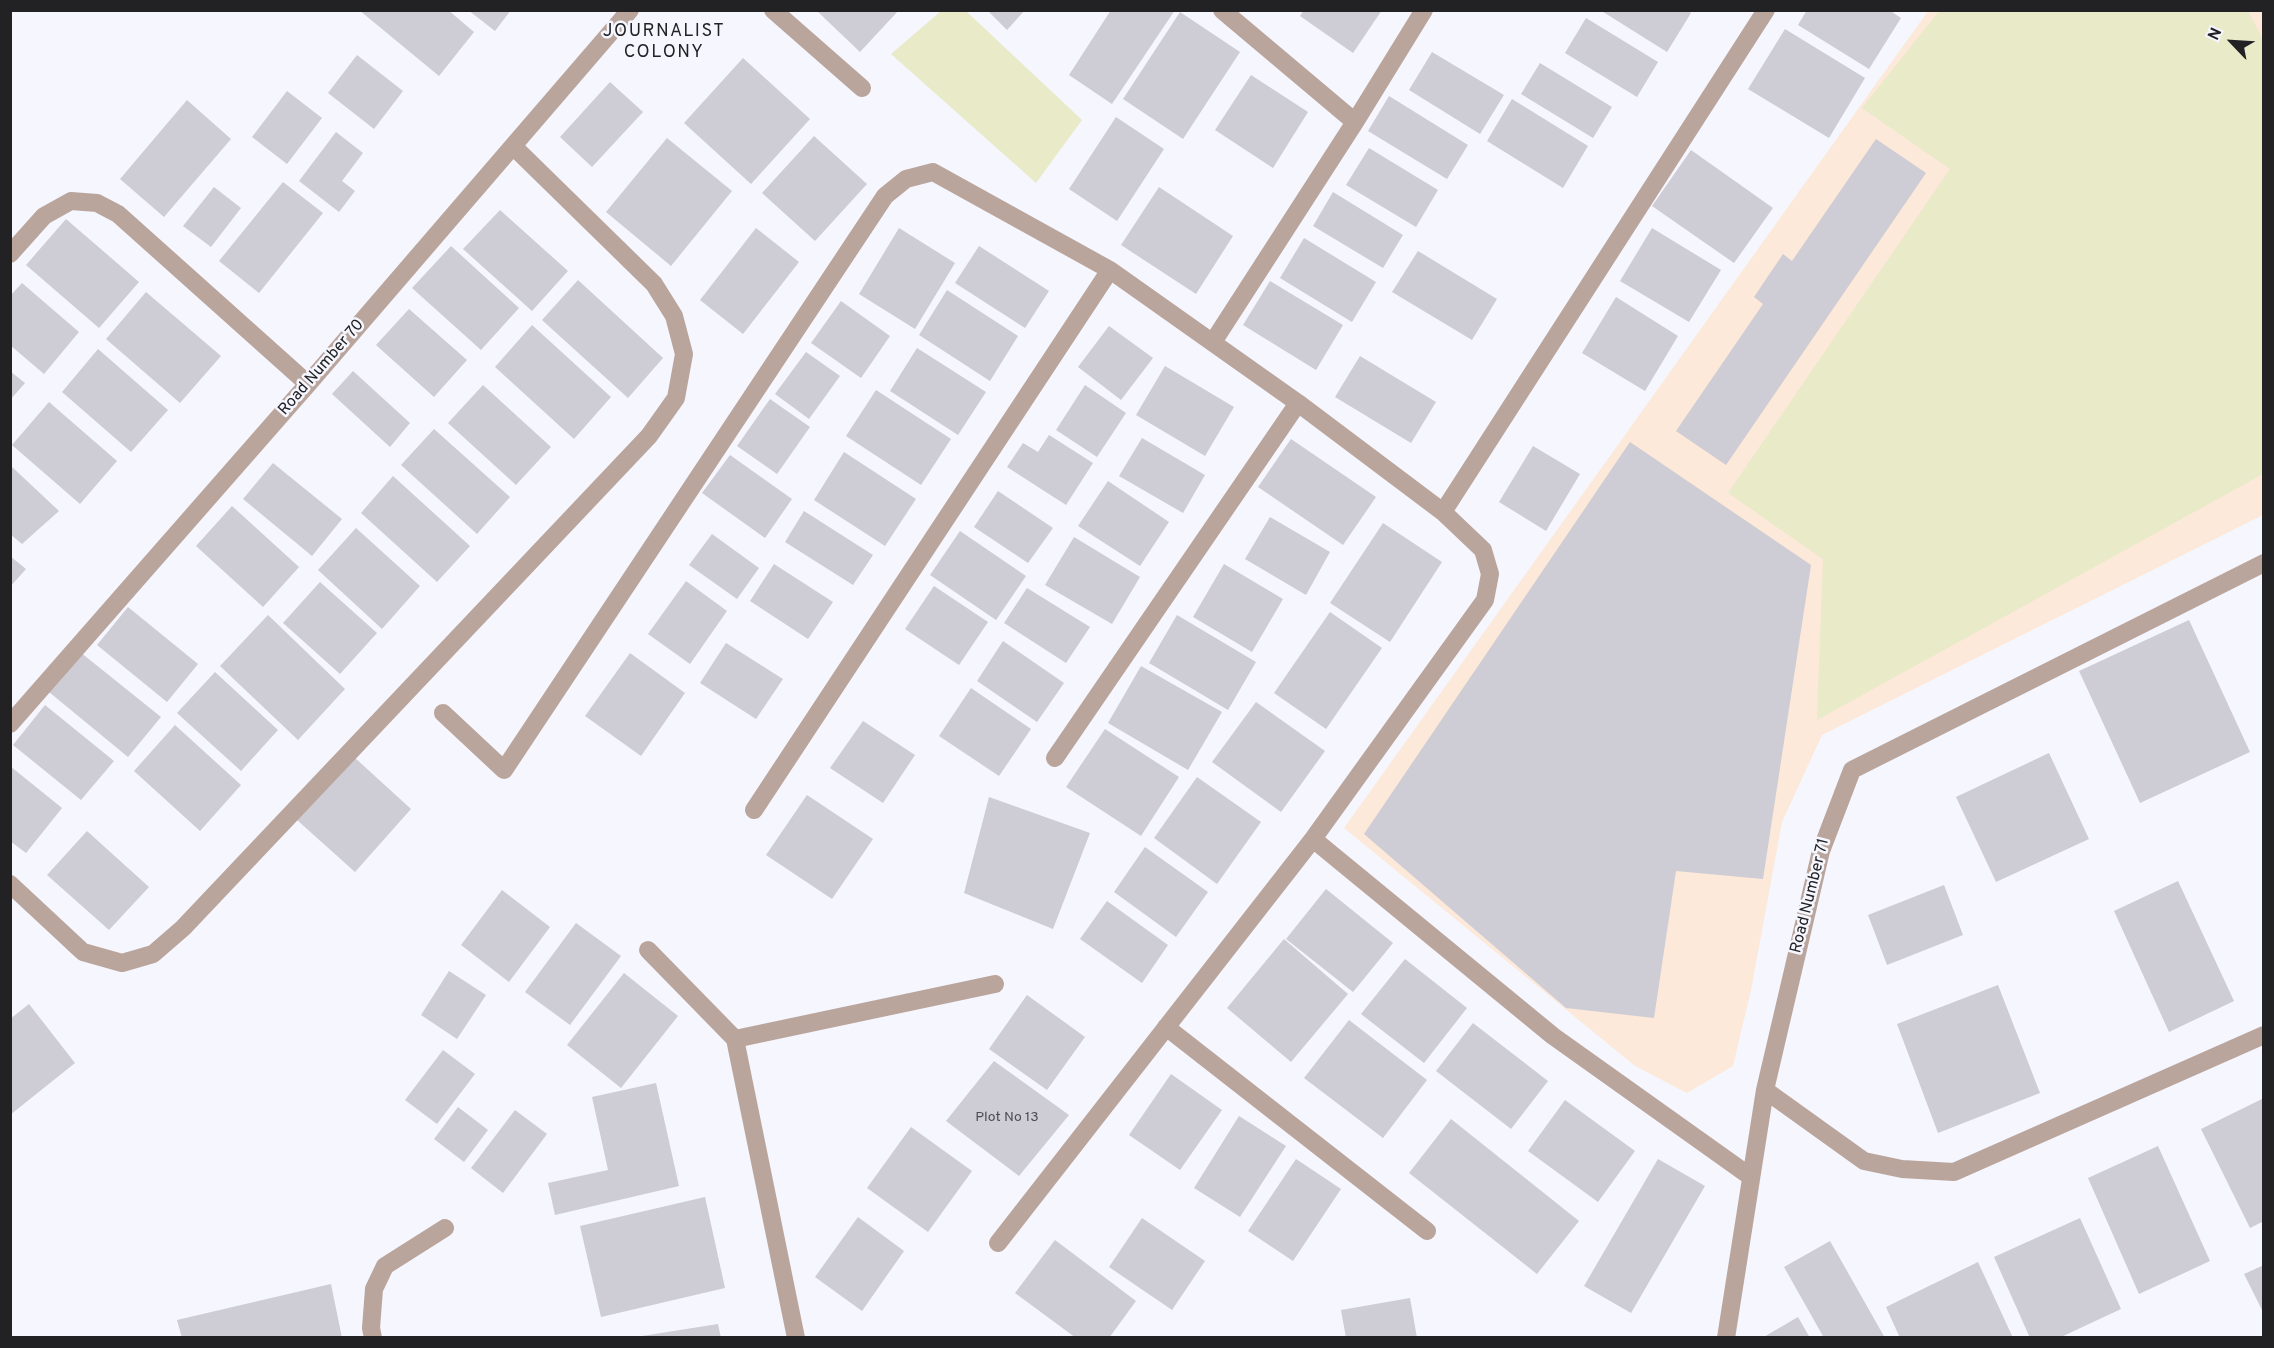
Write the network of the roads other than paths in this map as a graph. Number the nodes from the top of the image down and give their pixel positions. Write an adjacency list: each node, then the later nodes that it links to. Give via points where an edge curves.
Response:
1 (630, 10): 8 (street, Road Number 70)
2 (773, 10): 6 (street)
3 (1222, 10): 7 (street)
4 (1424, 10): 7 (street)
5 (1766, 10): 14 (street)
6 (862, 88)
7 (1355, 122): 11 (street)
8 (514, 147): 12 (street, Road Number 70); 21 (street, via 654,284 674,316 684,354 676,398 649,436 183,928 153,954 122,963 83,952)
9 (10, 254): 12 (street, via 44,216 71,201 97,203 118,214)
10 (1110, 270): 11 (street); 16 (street, via 933,172 906,180 885,196 504,770); 19 (street)
11 (1213, 342): 13 (street)
12 (308, 384): 17 (street, Road Number 70)
13 (1298, 403): 14 (street); 18 (street)
14 (1443, 512): 20 (street, via 1483,550 1490,574 1485,600)
15 (2264, 563): 27 (street, Road Number 71, via 1852,770 1821,851)
16 (443, 714)
17 (10, 724)
18 (1055, 758)
19 (754, 810)
20 (1313, 839): 24 (street); 28 (street, via 1552,1036)
21 (10, 884)
22 (648, 950): 26 (street)
23 (995, 984): 26 (street)
24 (1166, 1027): 30 (street); 31 (street)
25 (2264, 1035): 27 (street, via 1954,1172 1902,1169 1864,1161)
26 (735, 1039): 33 (street)
27 (1764, 1090): 28 (street, Road Number 71)
28 (1751, 1177): 34 (street, Road Number 71)
29 (446, 1228): 32 (street, via 385,1266 374,1289)
30 (1427, 1231)
31 (998, 1243)
32 (373, 1338)
33 (796, 1338)
34 (1726, 1338)

